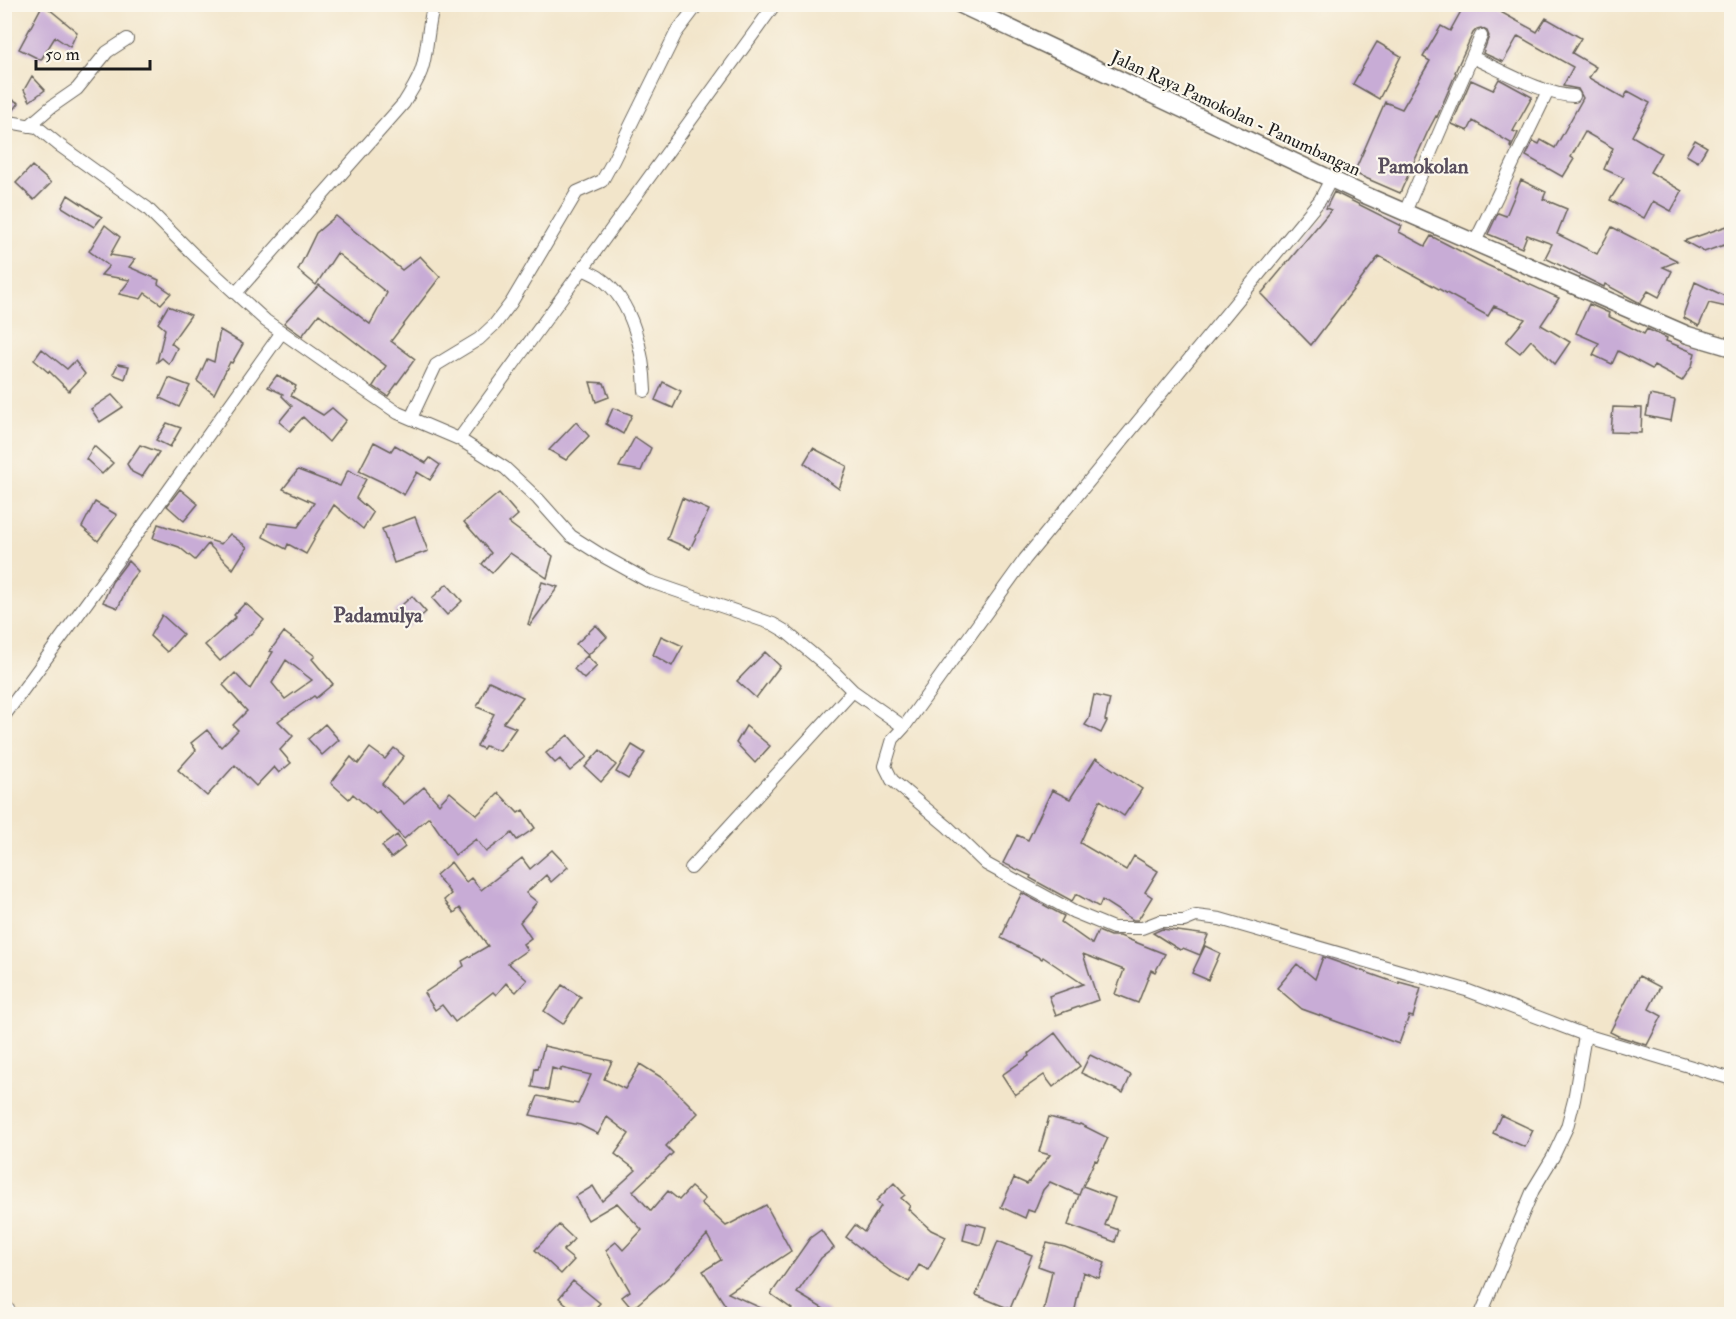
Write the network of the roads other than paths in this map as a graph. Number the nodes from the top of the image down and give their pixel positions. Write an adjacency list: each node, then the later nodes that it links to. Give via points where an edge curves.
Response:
1 (434, 4): 16 (street, via 423,65 404,103)
2 (698, 4): 20 (street, via 676,33 602,181 577,192 495,324 479,339 436,365)
3 (775, 4): 15 (street)
4 (959, 4): 12 (main road, Jalan Raya Pamokolan - Panumbangan)
5 (1480, 36): 7 (street)
6 (127, 39): 11 (street, via 107,52 77,89)
7 (1472, 57): 8 (street); 13 (street)
8 (1548, 91): 9 (street); 14 (street)
9 (1574, 96)
10 (4, 121): 11 (street)
11 (29, 126): 16 (street, via 37,127 147,208)
12 (1331, 179): 13 (main road, Jalan Raya Pamokolan - Panumbangan); 24 (street, via 1320,200 1025,559)
13 (1405, 212): 14 (main road, Jalan Raya Pamokolan - Panumbangan)
14 (1474, 242): 18 (main road, Jalan Raya Pamokolan - Panumbangan, via 1688,335)
15 (583, 269): 19 (street, via 615,292 629,315 639,345); 21 (street)
16 (236, 293): 17 (street)
17 (282, 332): 20 (street, via 398,413); 23 (street)
18 (1731, 348)
19 (645, 391)
20 (411, 418): 21 (street)
21 (459, 439): 22 (street, via 505,468 572,536 601,555 648,581 773,624)
22 (853, 691): 24 (street); 25 (street)
23 (4, 716)
24 (904, 727): 26 (street, via 893,739 885,766 892,780 986,864 1074,912 1113,928 1142,928 1196,916 1220,919 1466,990)
25 (691, 868)
26 (1585, 1035): 27 (street); 30 (street, via 1567,1127 1533,1190)
27 (1731, 1079)
28 (4, 1303): 29 (street)
29 (11, 1314)
30 (1481, 1314)

